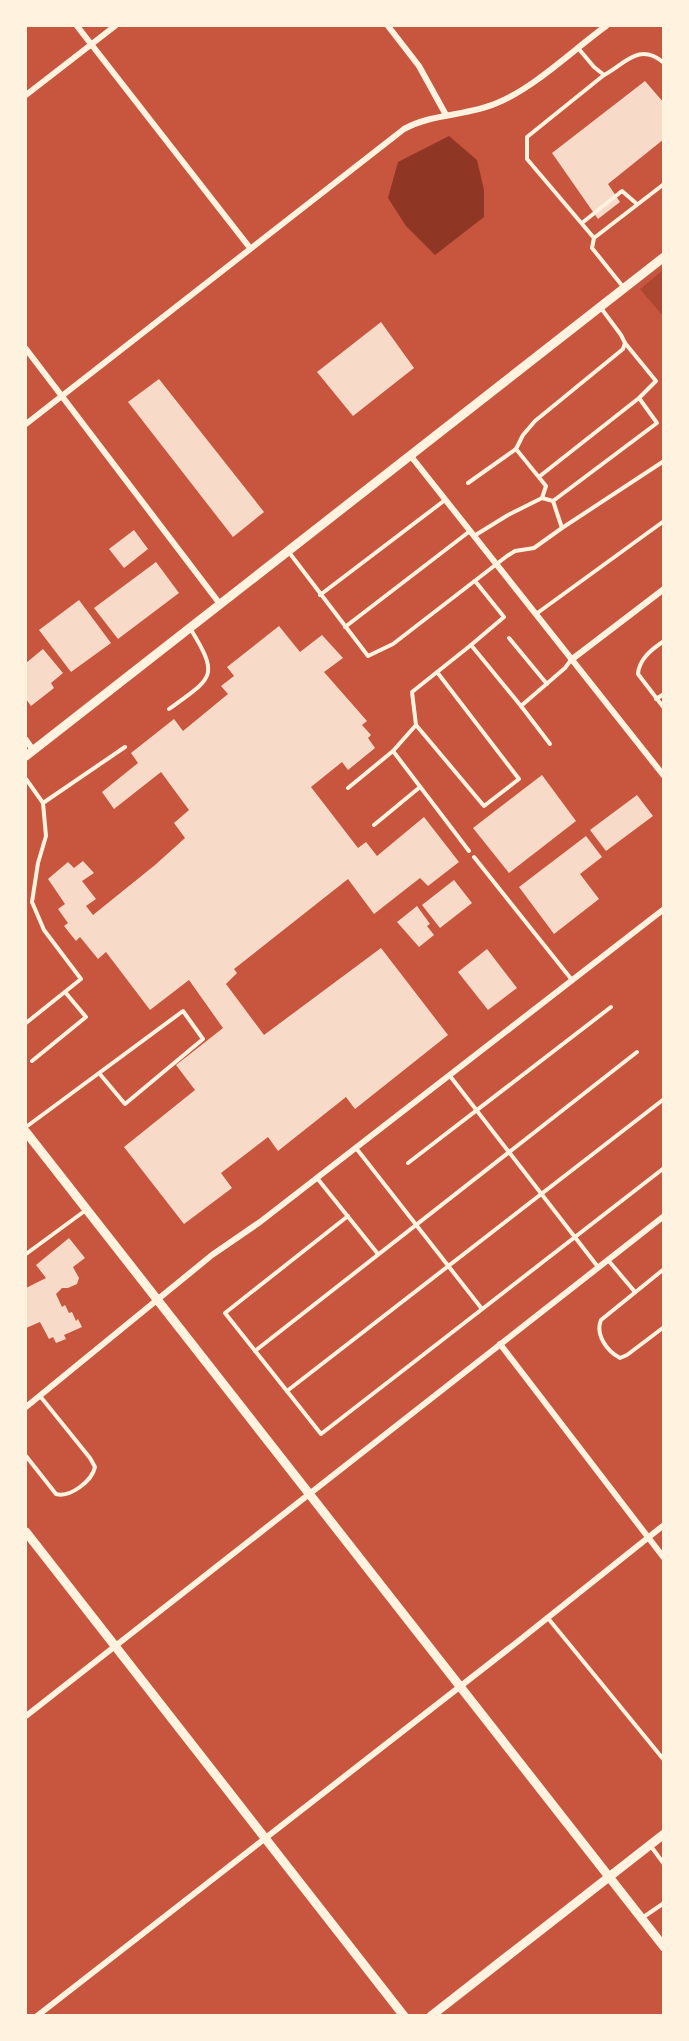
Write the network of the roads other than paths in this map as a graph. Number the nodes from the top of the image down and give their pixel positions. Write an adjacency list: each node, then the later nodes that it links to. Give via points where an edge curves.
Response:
1 (77, 26): 5 (street)
2 (115, 26): 5 (street)
3 (388, 26): 10 (street, via 419,66)
4 (606, 26): 6 (street)
5 (91, 44): 9 (street); 15 (street)
6 (578, 47): 8 (lane); 10 (street, via 498,103)
7 (663, 63): 8 (lane, via 644,54 631,56)
8 (604, 75): 13 (lane, via 526,137 527,159)
9 (26, 95)
10 (446, 115): 15 (street, via 404,129)
11 (663, 184): 12 (lane)
12 (637, 204): 13 (lane, via 622,191); 14 (lane)
13 (582, 223): 14 (lane)
14 (594, 238): 17 (lane, via 592,248)
15 (249, 248): 21 (street)
16 (663, 257): 17 (street)
17 (624, 288): 18 (street)
18 (600, 307): 19 (lane); 25 (street)
19 (625, 343): 22 (lane, via 656,381); 24 (lane, via 623,349 536,421)
20 (26, 349): 21 (street)
21 (62, 396): 23 (street); 40 (street)
22 (639, 398): 27 (lane); 31 (lane, via 657,423)
23 (26, 424)
24 (516, 449): 27 (lane); 28 (lane)
25 (410, 455): 30 (street); 35 (street)
26 (663, 461): 33 (lane)
27 (540, 476): 29 (lane, via 546,486)
28 (468, 483)
29 (542, 498): 31 (lane); 34 (lane)
30 (445, 500): 34 (street); 39 (lane)
31 (553, 501): 33 (lane)
32 (663, 520): 41 (lane)
33 (562, 528): 36 (lane, via 534,548 515,551)
34 (472, 534): 36 (street); 43 (lane)
35 (288, 551): 39 (lane); 40 (street)
36 (496, 564): 37 (lane); 41 (street)
37 (475, 581): 43 (lane, via 393,644 368,656); 46 (lane, via 504,617)
38 (663, 589): 47 (street)
39 (320, 595): 43 (lane)
40 (220, 604): 42 (street)
41 (536, 615): 47 (street)
42 (189, 627): 54 (lane, via 210,669 208,677 195,690); 60 (street)
43 (345, 627)
44 (509, 638): 49 (lane)
45 (663, 641): 51 (lane, via 639,666 638,674)
46 (471, 645): 48 (lane); 52 (lane)
47 (572, 660): 49 (lane); 61 (street)
48 (437, 672): 55 (lane, via 412,692); 55 (lane, via 519,778 484,806)
49 (546, 684): 52 (lane)
50 (663, 694): 51 (lane)
51 (656, 699): 53 (lane)
52 (521, 706): 57 (lane)
53 (663, 708)
54 (169, 709)
55 (416, 725): 59 (lane)
56 (26, 740): 60 (street)
57 (550, 744)
58 (125, 747): 65 (lane)
59 (393, 751): 63 (lane); 64 (lane)
60 (29, 753)
61 (663, 776)
62 (26, 779): 65 (lane)
63 (420, 787): 66 (lane); 67 (lane)
64 (348, 788)
65 (43, 803): 71 (lane, via 46,836 32,902 44,930 81,979)
66 (374, 825)
67 (469, 851)
68 (474, 857): 70 (lane)
69 (663, 909): 70 (street)
70 (572, 981): 77 (street)
71 (65, 992): 73 (lane); 75 (lane, via 86,1017)
72 (611, 1007): 79 (lane)
73 (26, 1023)
74 (638, 1052): 83 (lane)
75 (32, 1061)
76 (99, 1073): 76 (lane, via 183,1011 203,1039 125,1104); 80 (lane)
77 (450, 1076): 79 (lane); 82 (street)
78 (663, 1099): 87 (lane)
79 (477, 1110): 83 (lane); 84 (lane)
80 (26, 1126)
81 (26, 1132): 88 (street)
82 (356, 1148): 86 (street); 91 (lane)
83 (509, 1152): 87 (lane); 91 (lane)
84 (408, 1163)
85 (663, 1168): 92 (lane)
86 (317, 1178): 89 (lane); 100 (street)
87 (542, 1194): 92 (lane); 96 (lane)
88 (87, 1209): 93 (lane); 100 (street)
89 (348, 1216): 94 (lane); 104 (lane, via 225,1313)
90 (663, 1216): 95 (street)
91 (416, 1225): 94 (lane); 96 (lane)
92 (575, 1237): 97 (lane); 101 (lane)
93 (26, 1254)
94 (378, 1254): 104 (lane)
95 (608, 1259): 97 (street); 99 (lane)
96 (448, 1266): 101 (lane); 105 (lane)
97 (598, 1267): 103 (street)
98 (663, 1269): 99 (lane)
99 (635, 1292): 102 (lane, via 601,1320 601,1339 620,1358)
100 (157, 1300): 106 (street); 109 (street)
101 (482, 1309): 105 (lane, via 321,1434)
102 (663, 1327)
103 (500, 1344): 109 (street); 112 (street)
104 (255, 1351): 105 (lane)
105 (287, 1391)
106 (40, 1396): 107 (street); 108 (lane, via 95,1467 90,1478 63,1496 56,1494)
107 (26, 1407)
108 (26, 1456)
109 (309, 1494): 115 (street); 116 (street)
110 (663, 1525): 112 (street)
111 (26, 1532): 115 (street)
112 (648, 1537): 113 (street); 114 (street)
113 (663, 1558)
114 (547, 1617): 116 (street); 118 (lane)
115 (114, 1646): 117 (street); 120 (street)
116 (459, 1686): 120 (street); 123 (street)
117 (26, 1716)
118 (663, 1760)
119 (663, 1834): 121 (street)
120 (264, 1838): 127 (street); 128 (street)
121 (650, 1845): 122 (lane); 123 (street)
122 (663, 1864)
123 (608, 1877): 125 (street); 129 (street)
124 (663, 1903): 125 (lane)
125 (641, 1919): 126 (street)
126 (663, 1947)
127 (37, 2016)
128 (404, 2016)
129 (431, 2016)

